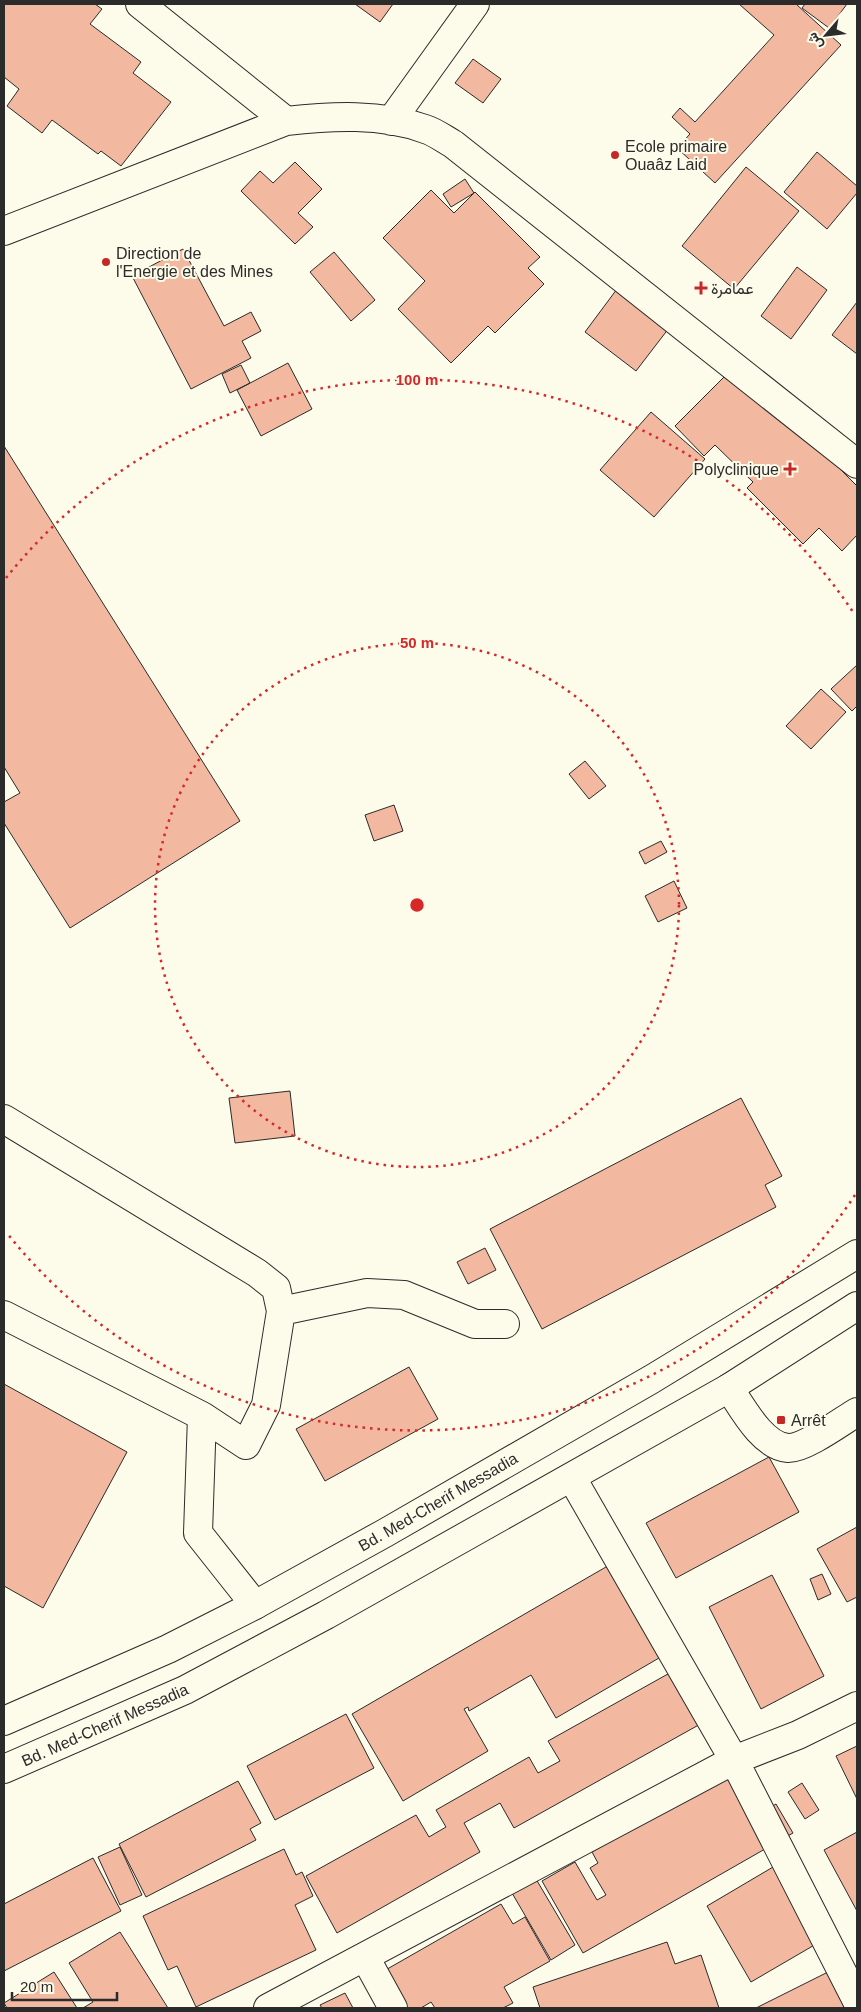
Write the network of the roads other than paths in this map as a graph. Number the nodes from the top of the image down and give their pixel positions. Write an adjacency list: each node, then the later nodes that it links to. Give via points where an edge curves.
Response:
1 (140, 4): 3 (main road)
2 (475, 4): 4 (main road)
3 (286, 121): 4 (main road, via 325,116); 5 (main road)
4 (391, 121): 6 (main road, via 426,129 453,144)
5 (4, 231)
6 (857, 464)
7 (4, 1120): 10 (main road, via 257,1273 276,1288)
8 (857, 1254): 17 (main road, Bd. Med-Cherif Messadia, via 652,1379)
9 (857, 1306): 13 (main road, Bd. Med-Cherif Messadia)
10 (282, 1311): 12 (main road, via 367,1293 404,1295 475,1324); 15 (main road, via 266,1405 246,1445)
11 (4, 1315): 15 (main road)
12 (505, 1324)
13 (729, 1388): 14 (main road, via 755,1426 768,1438 787,1448 798,1446); 16 (main road, Bd. Med-Cherif Messadia)
14 (857, 1412)
15 (202, 1416): 17 (main road, via 198,1533)
16 (572, 1478): 20 (main road); 21 (main road, Bd. Med-Cherif Messadia, via 185,1690)
17 (254, 1605): 19 (main road, Bd. Med-Cherif Messadia, via 168,1649)
18 (857, 1706): 20 (main road)
19 (4, 1721)
20 (734, 1760): 22 (main road); 23 (main road)
21 (4, 1770)
22 (365, 1957): 24 (main road); 25 (main road)
23 (857, 2001)
24 (268, 2008)
25 (393, 2008)

